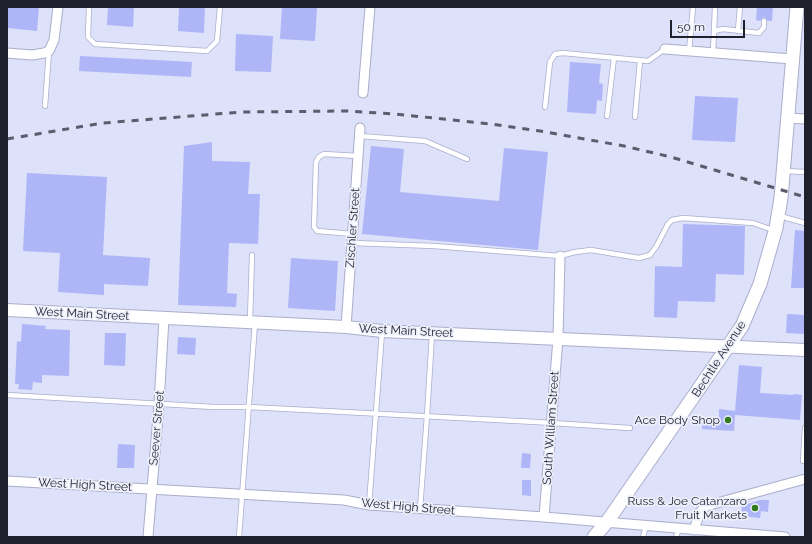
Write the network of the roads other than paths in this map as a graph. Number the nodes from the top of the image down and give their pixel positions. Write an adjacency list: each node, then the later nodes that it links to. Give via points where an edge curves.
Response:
1 (58, 7): 13 (street, via 54,40)
2 (89, 7): 3 (lane, via 88,37 95,44 207,51 217,41)
3 (220, 7)
4 (370, 7): 20 (street)
5 (693, 7): 14 (lane)
6 (715, 7): 10 (lane)
7 (740, 7): 11 (lane)
8 (797, 7): 18 (main road, Bechtle Avenue)
9 (764, 21): 11 (lane, via 764,27 759,33)
10 (714, 31): 11 (lane); 15 (lane)
11 (738, 31)
12 (665, 49): 14 (street); 19 (lane, via 648,61)
13 (49, 51): 16 (street, via 32,55); 21 (lane)
14 (689, 51): 15 (street)
15 (713, 53): 18 (street)
16 (7, 54)
17 (614, 58): 19 (lane); 22 (lane, via 555,54 550,62); 23 (lane)
18 (792, 59): 25 (main road, Bechtle Avenue)
19 (640, 61): 24 (lane)
20 (363, 93)
21 (45, 106)
22 (545, 107)
23 (608, 116)
24 (635, 117)
25 (788, 118): 26 (street); 30 (main road, Bechtle Avenue)
26 (805, 119)
27 (360, 132): 28 (street, Zischler Street); 29 (lane, via 425,141)
28 (358, 156): 35 (street, Zischler Street); 35 (lane, via 324,154 316,162 314,227 317,231)
29 (467, 159)
30 (783, 171): 31 (lane); 32 (main road, Bechtle Avenue)
31 (805, 172)
32 (778, 216): 33 (lane); 34 (main road, Bechtle Avenue)
33 (805, 223)
34 (775, 231): 37 (lane, via 753,223 683,218 672,220 668,224 650,255 639,258 591,250); 45 (main road, Bechtle Avenue, via 760,284 742,326)
35 (352, 238): 37 (lane); 41 (street, Zischler Street)
36 (252, 255): 40 (lane)
37 (560, 256): 44 (street, South William Street)
38 (7, 310): 39 (street, West Main Street)
39 (164, 318): 40 (street, West Main Street); 48 (street, Seever Street)
40 (252, 323): 41 (street, West Main Street); 49 (lane)
41 (346, 327): 42 (street, West Main Street)
42 (382, 331): 43 (street, West Main Street); 50 (lane)
43 (432, 333): 44 (street, West Main Street); 51 (lane)
44 (558, 338): 45 (street, West Main Street); 52 (street, South William Street)
45 (729, 346): 46 (street, West Main Street); 63 (main road, Bechtle Avenue)
46 (805, 350)
47 (7, 396): 48 (lane)
48 (159, 404): 49 (lane); 58 (street, Seever Street)
49 (249, 407): 50 (lane); 59 (lane)
50 (376, 414): 51 (lane); 60 (lane)
51 (427, 416): 52 (lane); 61 (lane)
52 (551, 423): 53 (lane); 62 (street, South William Street)
53 (630, 428)
54 (805, 428): 55 (lane)
55 (805, 461)
56 (805, 479): 65 (street, via 706,506 700,512)
57 (7, 481): 58 (street, West High Street)
58 (151, 488): 59 (street, West High Street); 68 (street, Seever Street)
59 (242, 494): 60 (street, West High Street, via 344,500); 69 (lane)
60 (369, 505): 61 (street, West High Street)
61 (420, 509): 62 (street, West High Street)
62 (544, 517): 63 (street, West High Street)
63 (607, 522): 64 (street, West High Street); 70 (main road, Bechtle Avenue)
64 (646, 526): 66 (street, West High Street); 71 (lane)
65 (694, 530): 66 (street, West High Street); 67 (street, West High Street)
66 (677, 533)
67 (756, 536): 72 (street, West High Street)
68 (148, 537)
69 (239, 537)
70 (594, 537)
71 (643, 537)
72 (785, 537)

